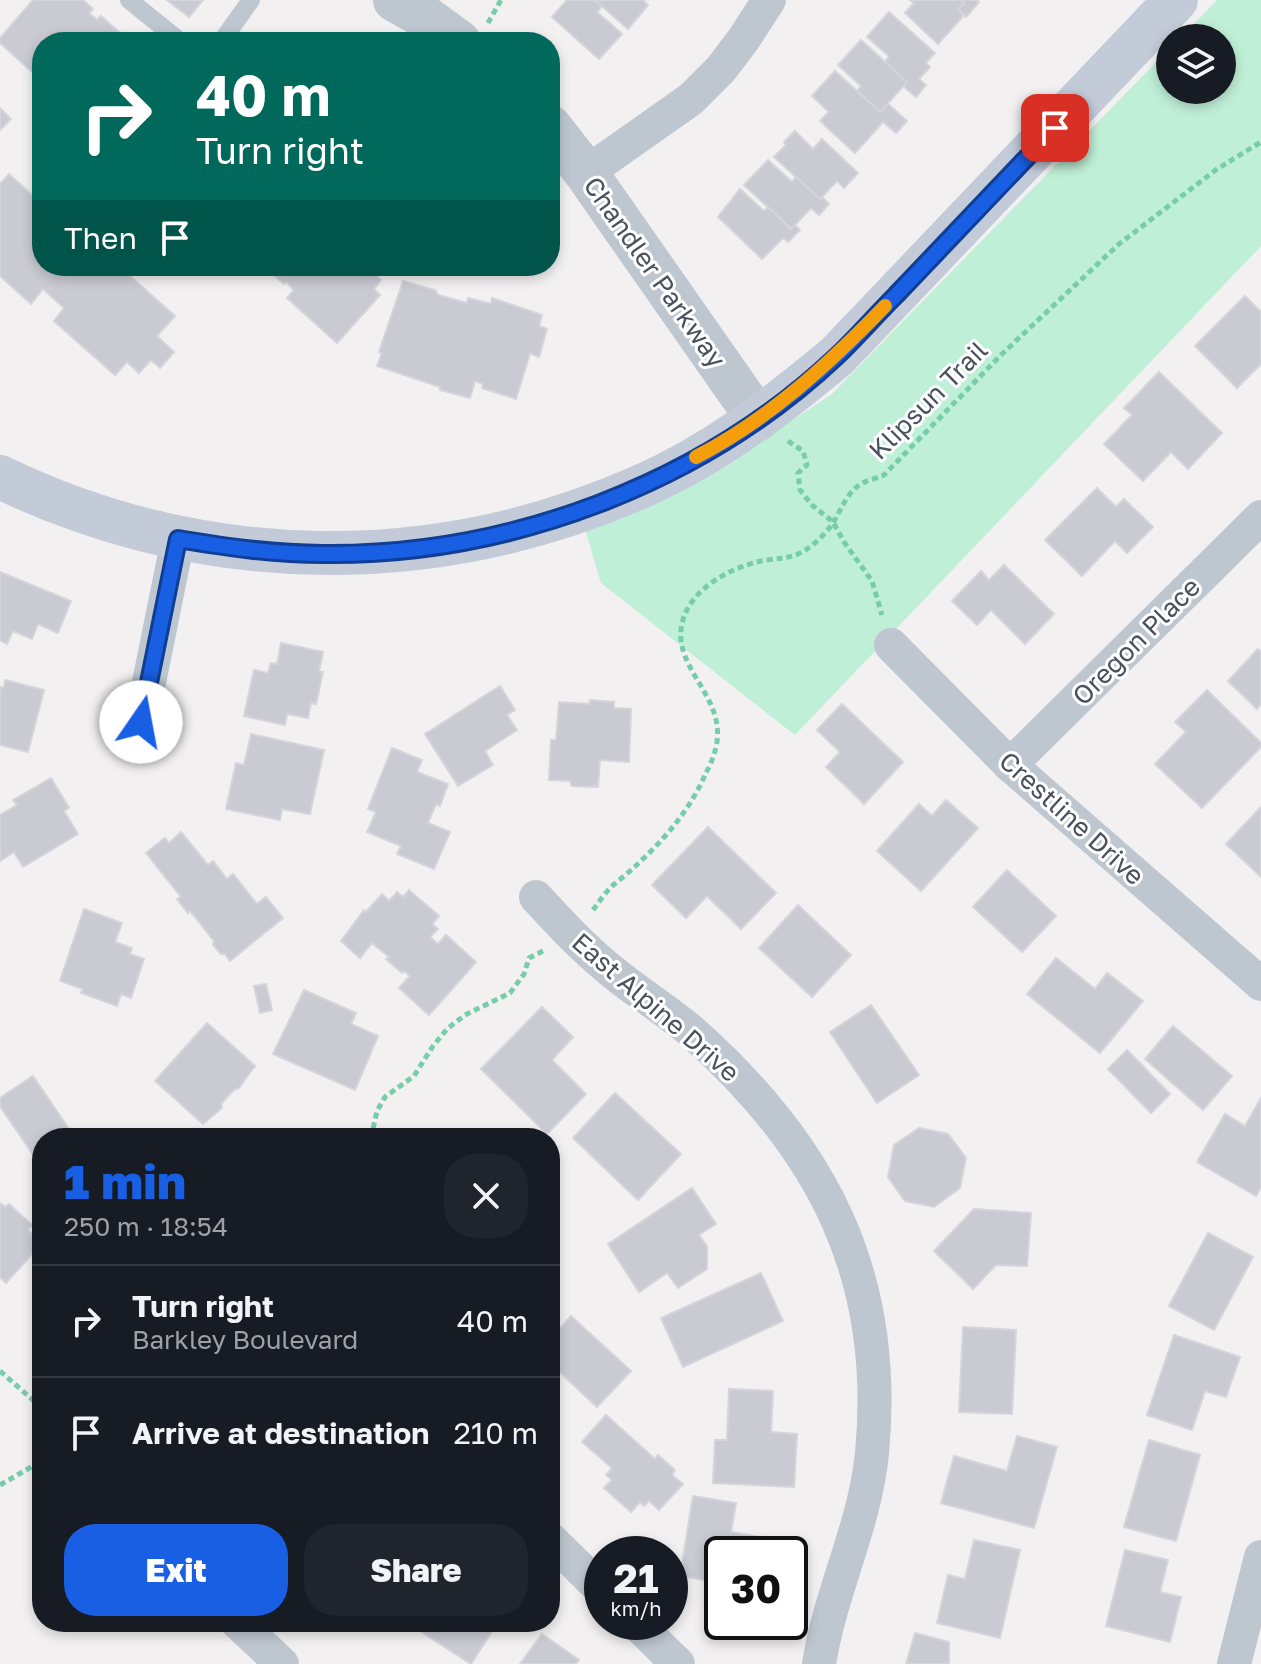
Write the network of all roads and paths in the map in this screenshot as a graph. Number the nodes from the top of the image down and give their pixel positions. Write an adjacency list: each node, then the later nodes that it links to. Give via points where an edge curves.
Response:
1 (129, 0): 6 (lane)
2 (251, 0): 7 (lane)
3 (395, 0): 8 (street)
4 (769, 0): 11 (street, via 721,69 691,99)
5 (1176, 0): 12 (main road, via 837,356)
6 (169, 32)
7 (228, 32)
8 (445, 32)
9 (560, 140): 11 (street, Chandler Parkway)
10 (1261, 142): 15 (path, Klipsun Trail, via 1119,244 884,475 859,485)
11 (586, 173): 12 (street, Chandler Parkway)
12 (758, 419): 15 (path, via 803,451 807,465 798,473 800,490); 16 (main road, via 642,486 493,536 416,549 324,554)
13 (0, 477): 16 (main road, via 81,512)
14 (1261, 517): 19 (street, Oregon Place)
15 (833, 522): 17 (path, via 872,581); 20 (path, Klipsun Trail, via 794,557 727,574 695,597 684,617 681,639 714,709 717,747 693,799 660,843)
16 (178, 539): 18 (street)
17 (891, 645): 19 (street, Crestline Drive)
18 (141, 722)
19 (1010, 765): 23 (street, Crestline Drive)
20 (610, 888)
21 (536, 897): 22 (street, East Alpine Drive)
22 (572, 937): 24 (path, via 529,958 510,993 447,1029 414,1076 381,1103); 37 (street, East Alpine Drive, via 689,1030 766,1107 823,1189 855,1264 875,1376 872,1455)
23 (1261, 984)
24 (374, 1128)
25 (0, 1371): 26 (path)
26 (32, 1399)
27 (32, 1467): 28 (path)
28 (0, 1485)
29 (560, 1549): 31 (street)
30 (1261, 1557): 34 (street)
31 (584, 1572)
32 (248, 1632): 35 (street)
33 (653, 1640): 36 (street)
34 (1244, 1655)
35 (282, 1664)
36 (678, 1664)
37 (819, 1664)

